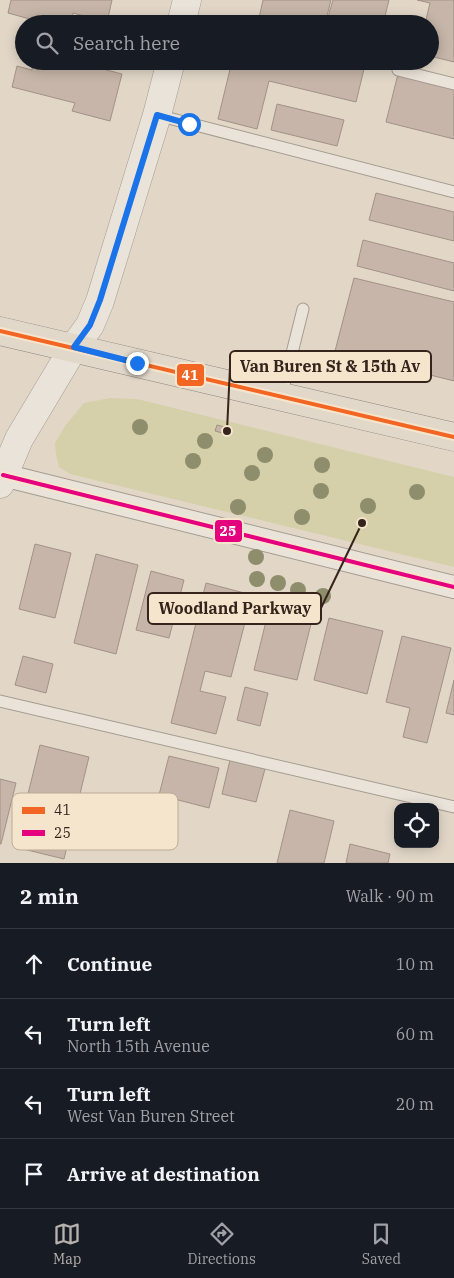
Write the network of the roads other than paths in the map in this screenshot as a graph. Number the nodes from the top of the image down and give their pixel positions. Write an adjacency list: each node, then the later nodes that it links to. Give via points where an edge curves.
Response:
1 (187, 0): 2 (street)
2 (183, 15)
3 (169, 70): 6 (street)
4 (398, 70): 5 (lane)
5 (454, 84)
6 (157, 115): 7 (lane); 10 (street, via 100,300 90,325)
7 (454, 192)
8 (303, 308): 11 (lane)
9 (0, 331): 10 (main road)
10 (74, 347): 11 (main road); 13 (street, via 19,439)
11 (282, 396): 12 (main road)
12 (454, 437)
13 (2, 480): 14 (street)
14 (454, 587)
15 (0, 701): 16 (lane)
16 (454, 807)

